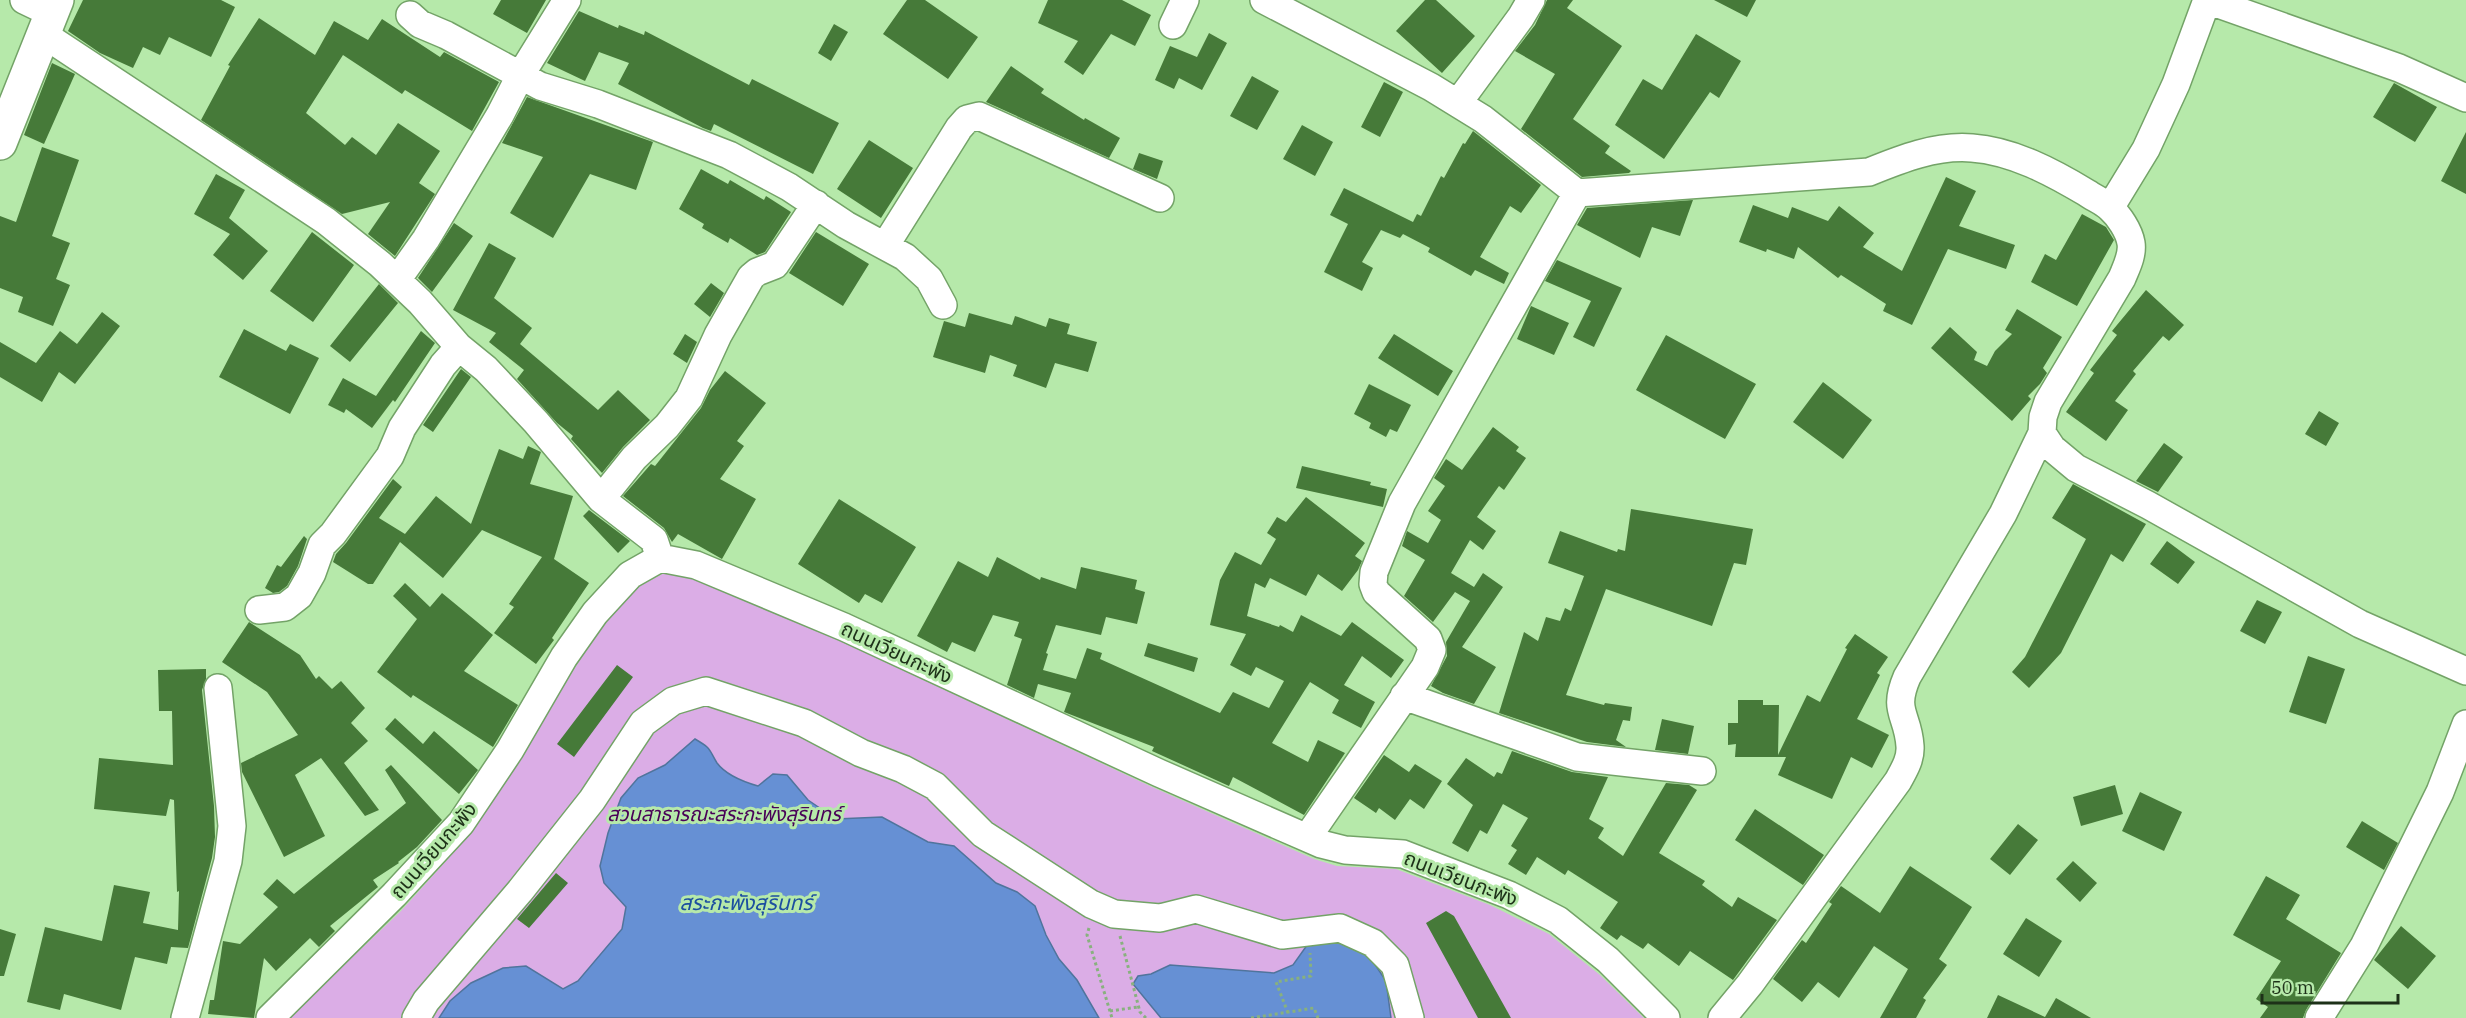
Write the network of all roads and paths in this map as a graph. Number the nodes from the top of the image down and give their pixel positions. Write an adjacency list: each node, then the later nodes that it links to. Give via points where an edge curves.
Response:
1 (567, 0): 9 (street)
2 (1185, 0): 8 (street)
3 (1264, 0): 11 (street)
4 (1531, 0): 11 (street)
5 (2207, 0): 10 (street, via 2399,68); 16 (street, via 2176,84 2146,149)
6 (44, 12): 12 (main road); 18 (street, via 326,221)
7 (410, 15): 9 (street, via 420,24)
8 (1173, 25)
9 (520, 76): 15 (street, via 729,155); 18 (street, via 426,239)
10 (2466, 98)
11 (1458, 103): 13 (street)
12 (0, 144)
13 (1577, 193): 16 (street, via 1869,172 1931,151 1972,148 2018,159 2056,174); 27 (street, via 1402,504 1374,572 1376,592 1428,639 1431,650 1425,667)
14 (1160, 198): 17 (street, via 979,116 967,119 959,128)
15 (816, 204): 17 (street); 22 (street, via 775,265 751,278 718,335 689,398)
16 (2110, 208): 21 (street, via 2131,243 2130,256 2122,279 2048,402)
17 (885, 246): 19 (street, via 905,257 929,279)
18 (397, 280): 20 (street)
19 (943, 305)
20 (459, 347): 22 (street, via 486,369 536,422); 24 (street, via 402,428 390,456 322,546 299,596 285,607)
21 (2042, 433): 25 (street, via 2052,448 2076,468 2360,624); 45 (street, via 2003,513 1907,677 1900,694 1900,708 1910,747 1898,782)
22 (601, 499): 23 (street, via 654,540)
23 (660, 558): 30 (street, ถนนเวียนกะพัง, via 696,565 844,627); 37 (street, ถนนเวียนกะพัง, via 630,575 595,613 461,824)
24 (258, 610)
25 (2466, 671)
26 (218, 688): 36 (street, via 232,826 228,861)
27 (1404, 696): 29 (street, via 1577,757); 30 (street)
28 (2466, 724): 46 (street, via 2440,792 2364,946)
29 (1702, 771)
30 (1306, 838): 44 (street, ถนนเวียนกะพัง, via 1345,850 1403,854 1519,900 1558,920 1608,960)
31 (1104, 910): 32 (street, via 1160,918 1196,909 1281,935); 33 (path); 34 (path, via 1087,936); 38 (street, via 983,834 935,786 804,723 706,692 672,701 643,723 592,800)
32 (1308, 933): 35 (path, via 1311,976 1276,982); 43 (street, via 1340,928 1373,943 1395,965)
33 (1138, 1007): 34 (path); 40 (path)
34 (1110, 1011): 39 (path)
35 (1288, 1012): 41 (path); 42 (path, via 1314,1008)
36 (185, 1018)
37 (270, 1018)
38 (416, 1018)
39 (1112, 1018)
40 (1146, 1018)
41 (1251, 1018)
42 (1318, 1018)
43 (1410, 1018)
44 (1666, 1018)
45 (1722, 1018)
46 (2319, 1018)

